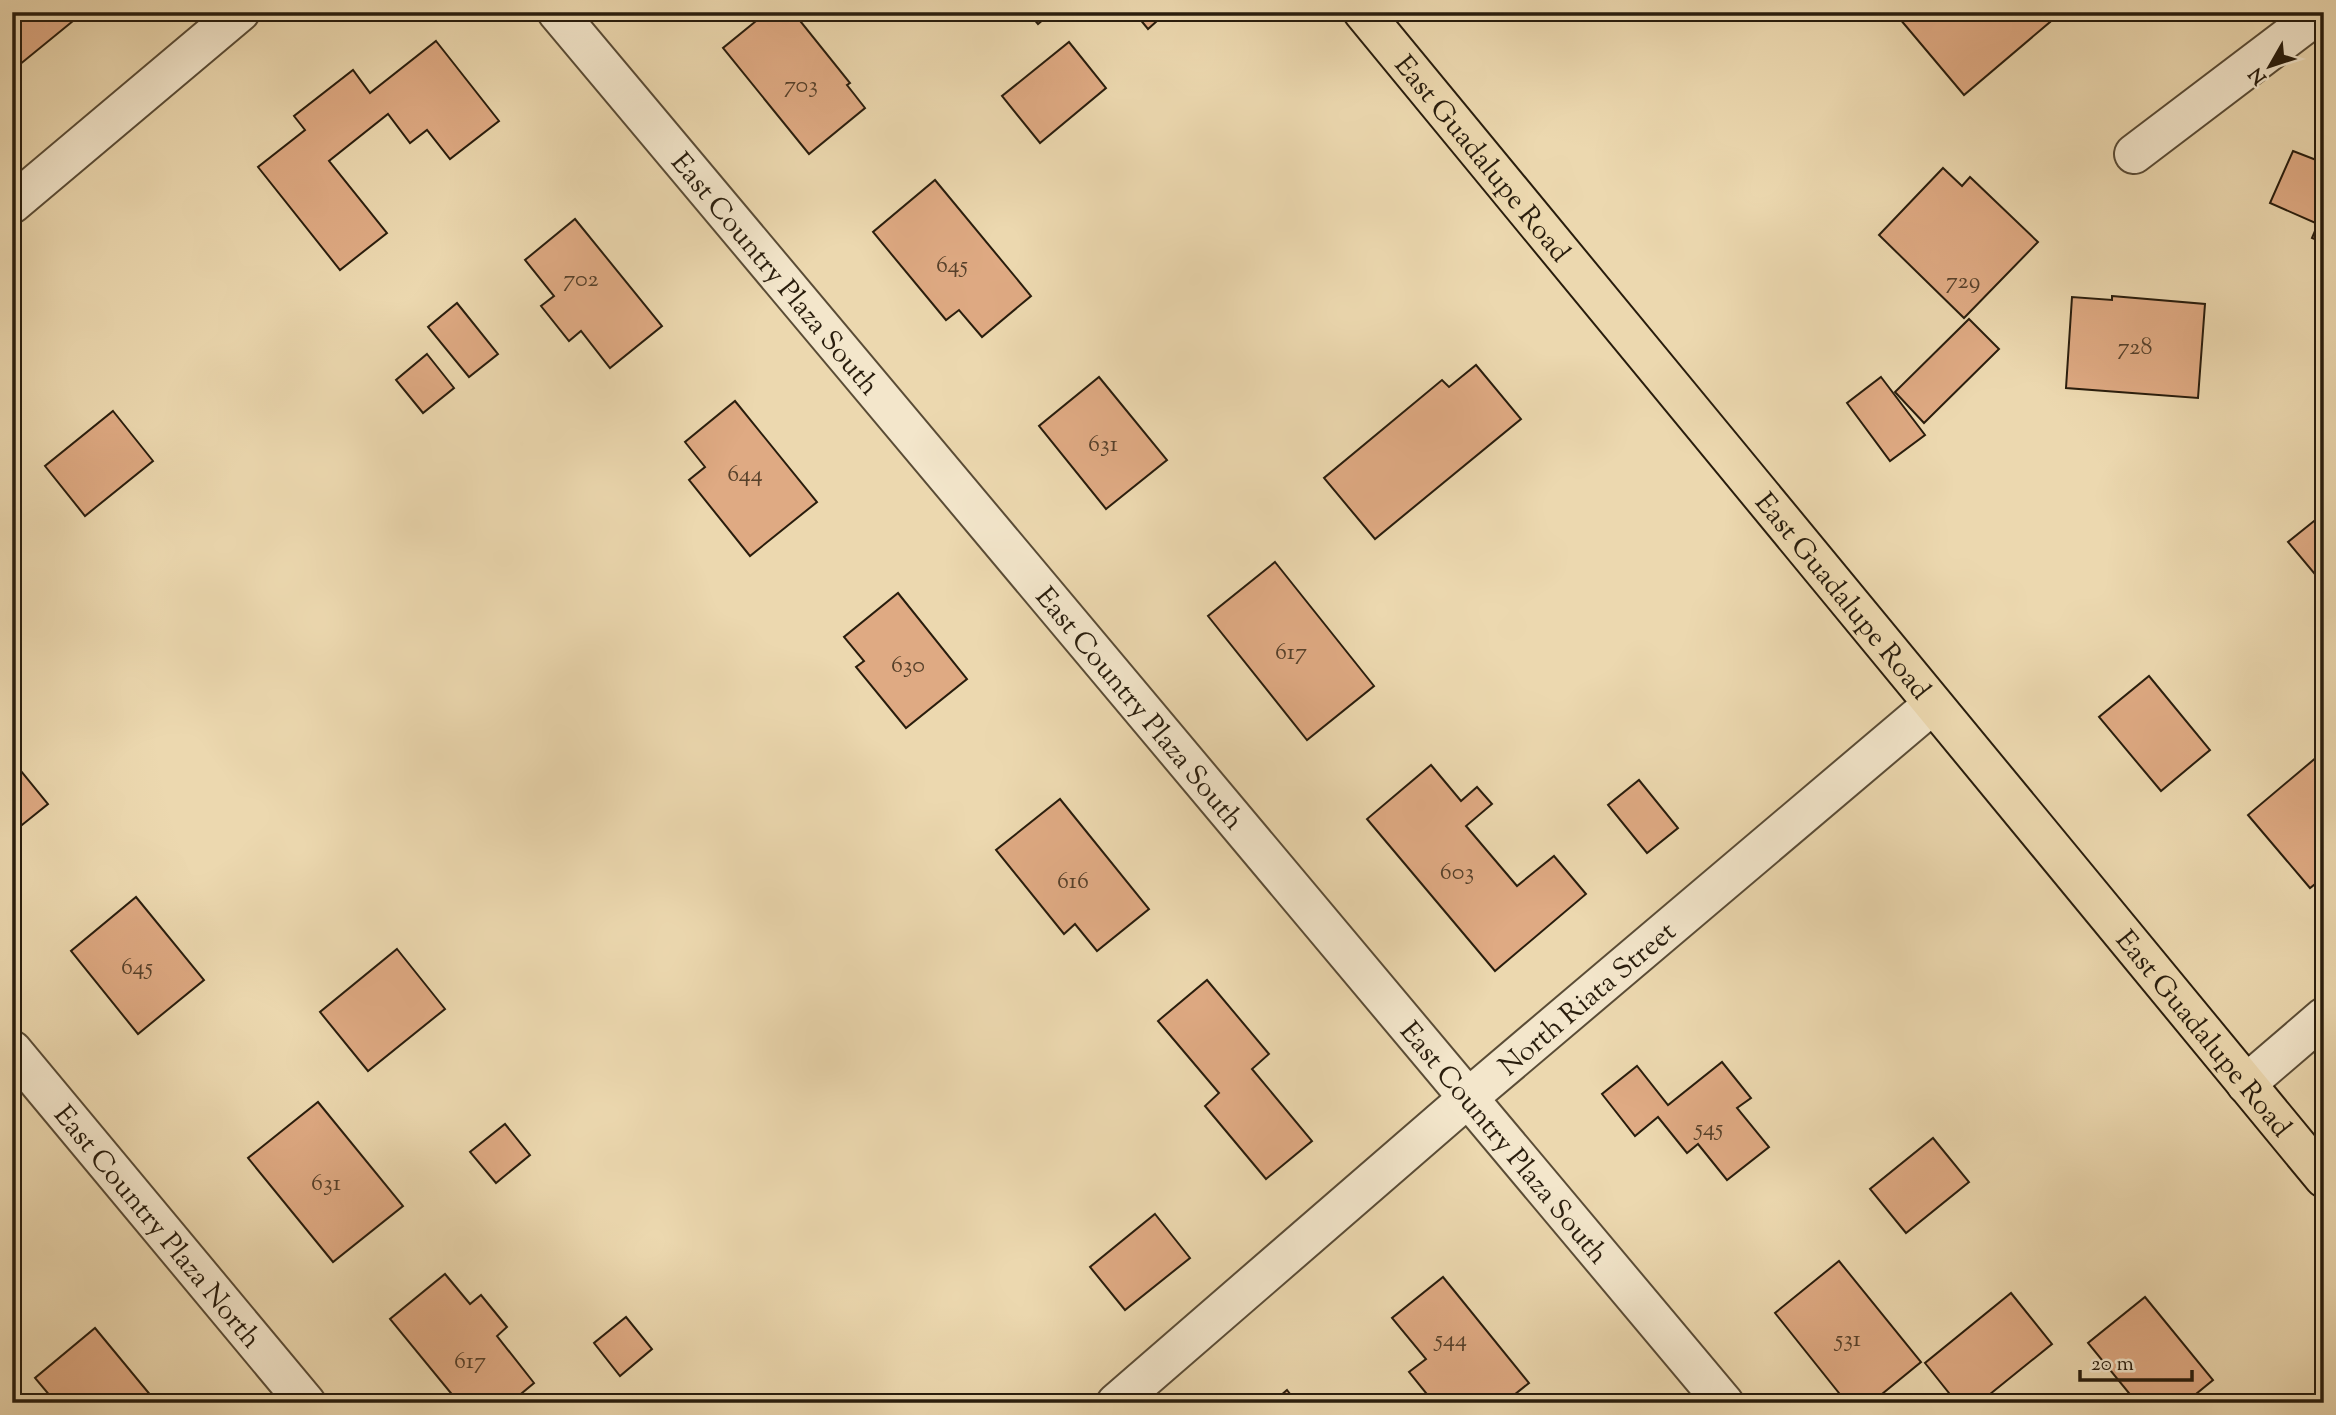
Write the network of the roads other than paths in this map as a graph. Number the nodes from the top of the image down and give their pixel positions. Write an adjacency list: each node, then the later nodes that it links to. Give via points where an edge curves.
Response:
1 (240, 12): 6 (street)
2 (557, 12): 11 (street, East Country Plaza South)
3 (1363, 12): 7 (main road, East Guadalupe Road)
4 (2320, 12): 5 (street)
5 (2134, 154)
6 (12, 204)
7 (1932, 705): 10 (main road, East Guadalupe Road); 11 (street, North Riata Street)
8 (2324, 1017): 10 (street)
9 (12, 1050): 13 (street, East Country Plaza North)
10 (2246, 1084): 12 (main road, East Guadalupe Road)
11 (1468, 1098): 14 (street, North Riata Street); 15 (street, East Country Plaza South)
12 (2324, 1178)
13 (306, 1403)
14 (1115, 1403)
15 (1724, 1403)

